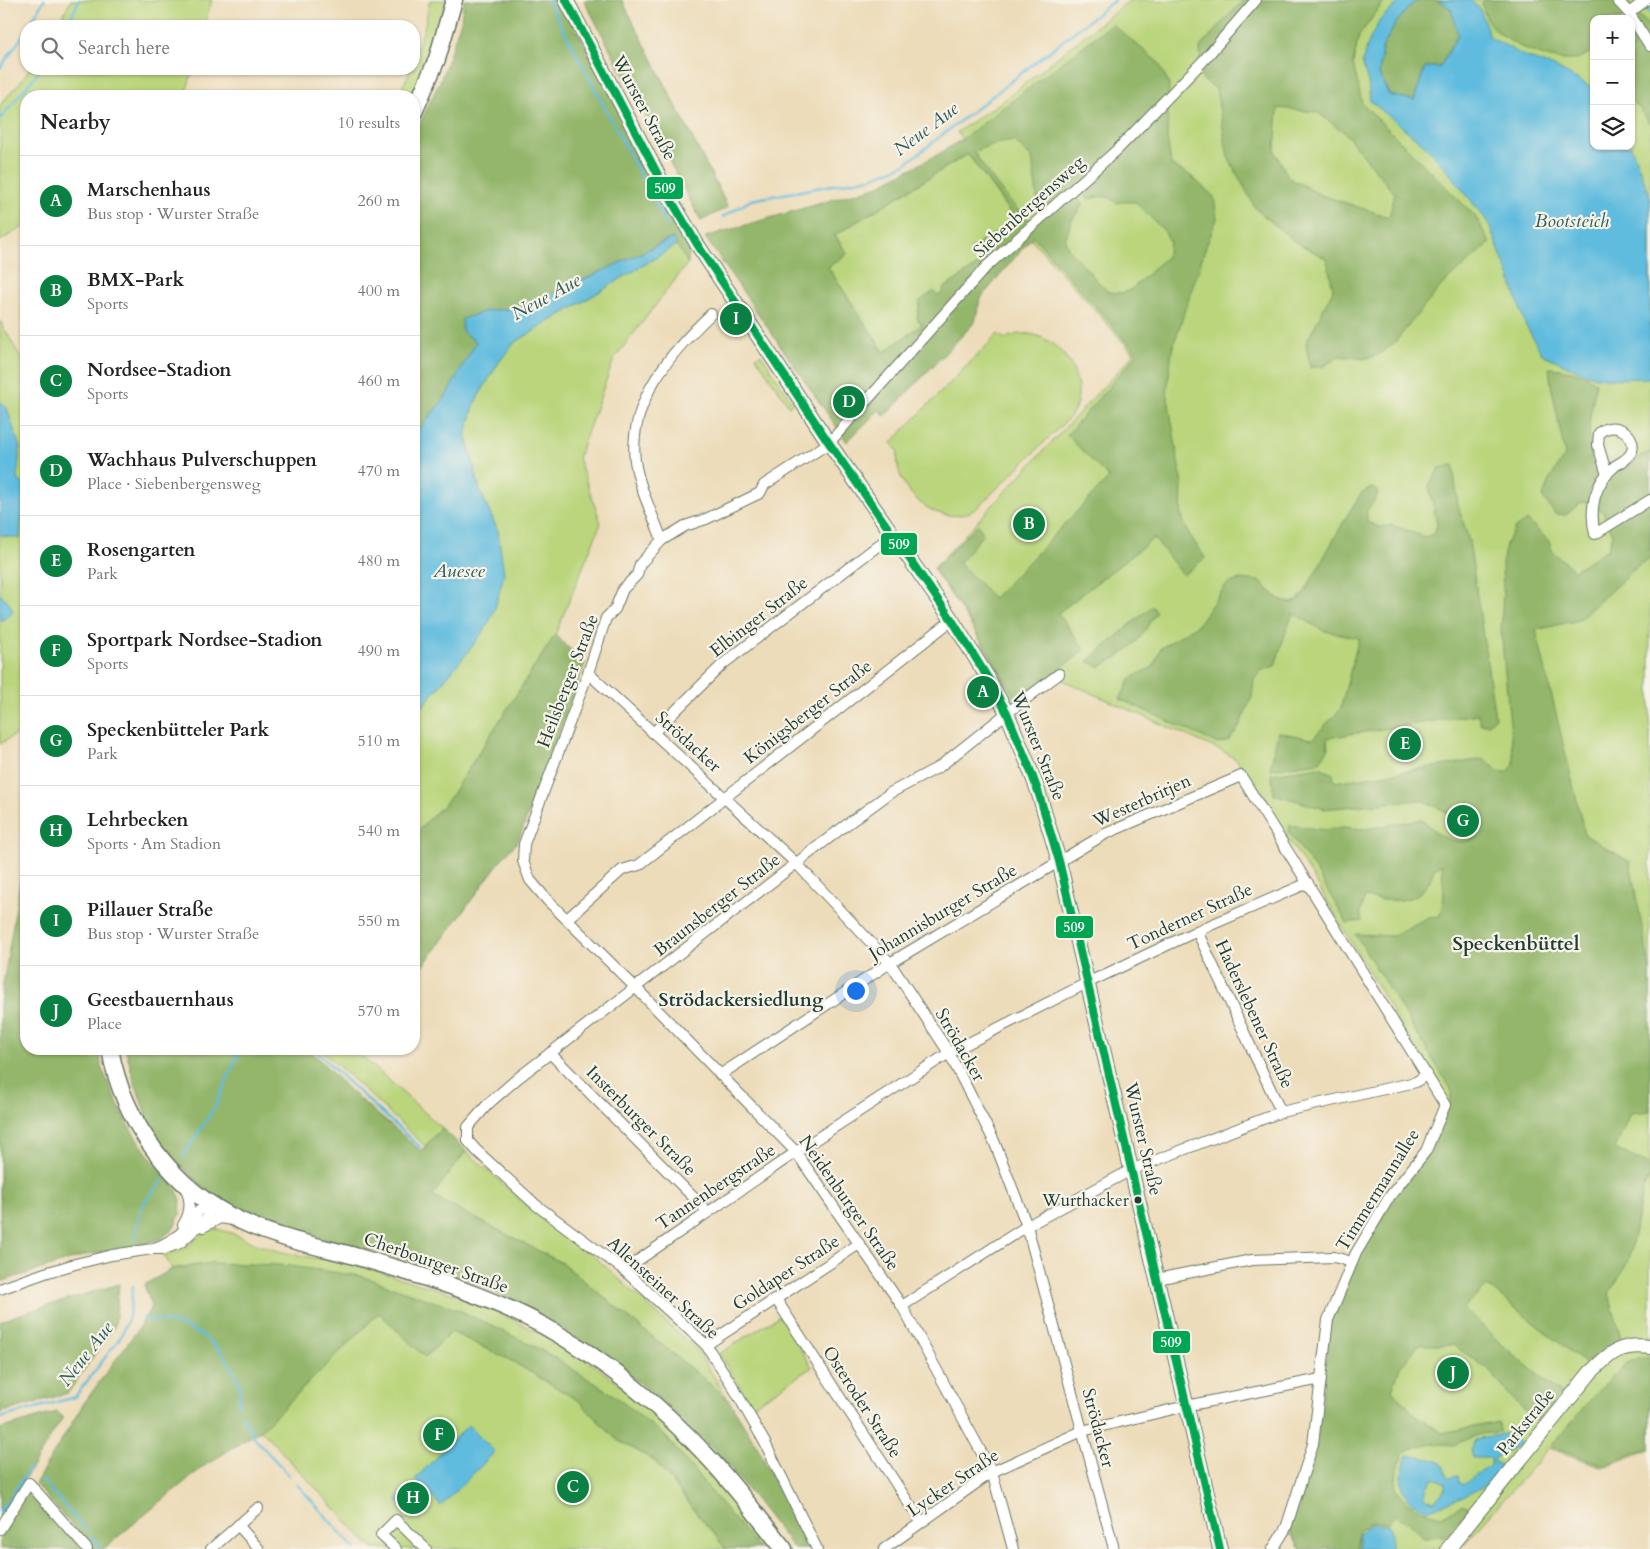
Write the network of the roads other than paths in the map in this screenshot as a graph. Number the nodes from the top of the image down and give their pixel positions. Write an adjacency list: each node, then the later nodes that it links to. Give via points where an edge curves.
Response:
1 (454, 0): 7 (main road, via 438,59)
2 (566, 0): 9 (street, Wurster Straße, via 678,213 732,300)
3 (1256, 0): 9 (street, Siebenbergensweg, via 1204,60 1118,148 986,267)
4 (1617, 0): 5 (street)
5 (1639, 5): 6 (street)
6 (1650, 46)
7 (420, 99)
8 (711, 314): 13 (street, via 687,337 657,376 636,425 634,445 639,478)
9 (829, 443): 12 (street, Wurster Straße); 13 (street, Heilsberger Straße, via 764,485 760,493 685,526)
10 (1607, 474): 10 (street, via 1632,451 1633,442 1628,434 1616,427 1599,433 1598,445); 11 (street, via 1593,500 1596,534)
11 (1650, 500)
12 (892, 535): 14 (street, Wurster Straße); 18 (street, Elbinger Straße, via 723,664)
13 (662, 540): 15 (street, Heilsberger Straße, via 640,564 637,574 623,589 615,609 606,618)
14 (952, 620): 17 (street, Wurster Straße); 20 (street, Königsberger Straße)
15 (588, 673): 18 (street, Strödacker); 21 (street, Heilsberger Straße, via 524,844)
16 (1059, 674): 17 (street)
17 (1007, 713): 22 (street, Wurster Straße, via 1038,791); 23 (street, Braunsberger Straße, via 939,767 890,793)
18 (653, 733): 20 (street, Strödacker)
19 (1241, 776): 22 (street, Westerbritjen, via 1105,834); 24 (street, Timmermannallee)
20 (725, 798): 23 (street, Strödacker); 25 (street, Königsberger Straße, via 639,865 622,870)
21 (523, 861): 25 (street, Neidenburger Straße, via 530,880)
22 (1059, 861): 27 (street, Johannisburger Straße); 28 (street, Wurster Straße)
23 (797, 864): 27 (street, Strödacker); 29 (street, Braunsberger Straße)
24 (1308, 883): 26 (street, Tonderner Straße); 34 (street, Timmermannallee)
25 (567, 919): 29 (street, Neidenburger Straße)
26 (1197, 931): 28 (street, Tonderner Straße); 35 (street, Haderslebener Straße)
27 (890, 963): 31 (street, Strödacker); 33 (street, Johannisburger Straße)
28 (1087, 983): 31 (street, Tannenbergstraße); 38 (street, Wurster Straße)
29 (636, 988): 30 (street, Braunsberger Straße); 33 (street, Neidenburger Straße)
30 (550, 1053): 36 (street, Braunsberger Straße, via 488,1104 468,1127); 41 (street, Insterburger Straße)
31 (949, 1053): 37 (street, Tannenbergstraße); 43 (street, Strödacker, via 994,1141)
32 (112, 1055): 39 (main road, Cherbourger Straße, via 118,1081 132,1113 151,1146)
33 (720, 1074): 37 (street, Neidenburger Straße)
34 (1427, 1074): 35 (street, via 1416,1082); 48 (street, Timmermannallee, via 1446,1105 1426,1152 1390,1196)
35 (1281, 1112): 38 (street)
36 (468, 1141): 49 (street, Allensteiner Straße, via 536,1204)
37 (796, 1152): 41 (street, Tannenbergstraße); 46 (street, Neidenburger Straße)
38 (1131, 1170): 43 (street); 50 (street, Wurster Straße)
39 (181, 1180): 40 (main road, Cherbourger Straße); 45 (street, via 190,1208)
40 (209, 1204): 42 (main road, Cherbourger Straße); 44 (street, via 208,1218); 45 (street)
41 (708, 1212): 49 (street, Tannenbergstraße)
42 (241, 1221): 44 (street, via 220,1218); 69 (main road, Cherbourger Straße, via 292,1240 446,1283 511,1309 573,1344 674,1422 720,1471)
43 (1027, 1226): 53 (street); 58 (street, Strödacker)
44 (191, 1234): 47 (street, via 180,1243 164,1249)
45 (176, 1237): 47 (street)
46 (859, 1244): 52 (street, Goldaper Straße); 53 (street, Neidenburger Straße)
47 (152, 1249): 51 (street, via 75,1264)
48 (1352, 1262): 50 (street, via 1334,1257 1252,1260); 56 (street, Timmermannallee, via 1328,1320)
49 (624, 1270): 54 (street, Allensteiner Straße)
50 (1157, 1279): 57 (street, Wurster Straße)
51 (0, 1290)
52 (776, 1299): 54 (street, Goldaper Straße); 61 (street, Osteroder Straße)
53 (902, 1306): 59 (street, Neidenburger Straße)
54 (706, 1345): 70 (street, Allensteiner Straße, via 764,1440)
55 (1650, 1347): 76 (street, Parkstraße, via 1629,1346 1614,1351 1590,1373)
56 (1321, 1379): 57 (street, Lycker Straße); 75 (street, Timmermannallee, via 1313,1444 1286,1528)
57 (1186, 1406): 58 (street, Lycker Straße); 74 (street, Wurster Straße)
58 (1082, 1431): 59 (street, Lycker Straße); 73 (street, Strödacker)
59 (992, 1472): 61 (street, Lycker Straße); 72 (street, Neidenburger Straße)
60 (258, 1508): 62 (street)
61 (921, 1522): 71 (street, Lycker Straße)
62 (238, 1525): 65 (street); 66 (street)
63 (0, 1529): 64 (street, via 29,1483)
64 (87, 1549)
65 (211, 1549)
66 (259, 1549)
67 (396, 1549): 68 (street, via 381,1535 396,1520)
68 (426, 1549)
69 (784, 1549)
70 (817, 1549)
71 (884, 1549)
72 (1013, 1549)
73 (1114, 1549)
74 (1220, 1549)
75 (1273, 1549)
76 (1448, 1549)

